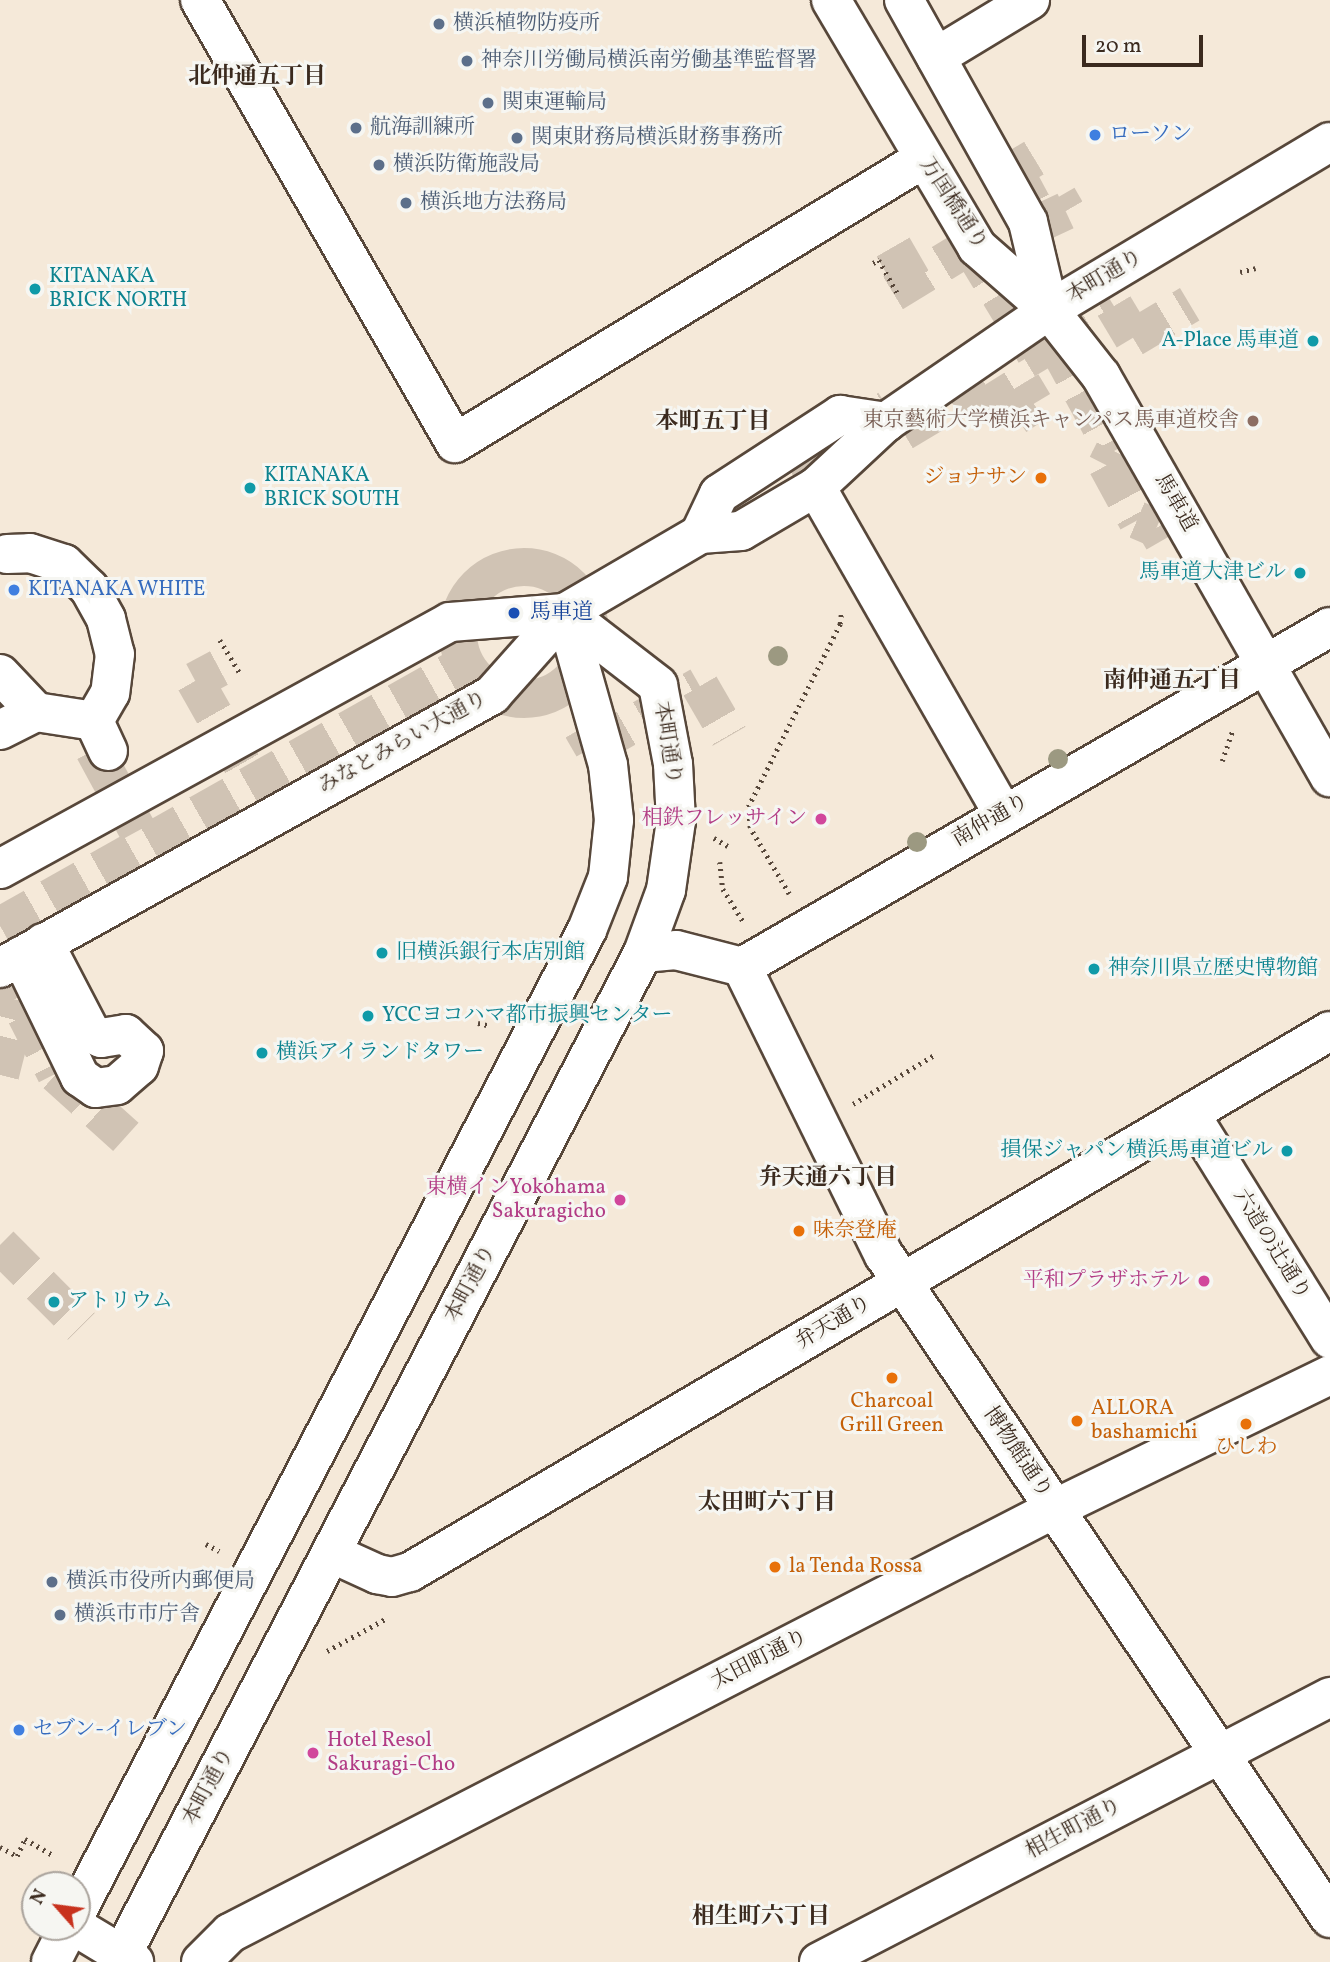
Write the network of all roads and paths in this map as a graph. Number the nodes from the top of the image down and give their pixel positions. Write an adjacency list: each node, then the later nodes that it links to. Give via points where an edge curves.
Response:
1 (200, 0): 7 (main road, via 455,443)
2 (831, 0): 7 (main road, 万国橋通り)
3 (904, 0): 5 (main road)
4 (1030, 0): 5 (main road)
5 (936, 57): 12 (main road, via 1028,222)
6 (1330, 142): 12 (main road, 本町通り)
7 (923, 159): 12 (main road, 万国橋通り, via 977,247)
8 (873, 263): 11 (path, via 879,260)
9 (1256, 268): 10 (path)
10 (1240, 272)
11 (899, 296)
12 (1049, 310): 13 (main road, 本町通り); 21 (main road, 馬車道, via 1101,376)
13 (886, 422): 14 (main road, 本町通り); 15 (main road, via 841,415 719,494)
14 (816, 487): 15 (main road, 本町通り, via 741,531); 29 (main road)
15 (700, 534): 18 (main road, 本町通り)
16 (7, 554): 24 (main road, via 30,553 64,564 89,588 107,619 115,654 101,736)
17 (843, 600): 32 (path, via 840,624 748,807 750,828)
18 (565, 613): 31 (main road, via 450,622); 34 (main road, 本町通り, via 658,685 673,764 676,821 666,890); 35 (main road, みなとみらい大通り, via 492,695); 51 (main road, via 608,765 614,820 608,877 587,930)
19 (1330, 627): 21 (main road, 南仲通り)
20 (220, 640): 23 (path)
21 (1266, 664): 28 (main road, 馬車道); 29 (main road, 南仲通り)
22 (0, 674): 24 (main road)
23 (241, 676)
24 (36, 712): 26 (main road)
25 (1233, 728): 27 (path)
26 (0, 730)
27 (1222, 761)
28 (1330, 777)
29 (1003, 813): 33 (main road, 南仲通り)
30 (720, 862): 33 (path, via 723,889)
31 (0, 869)
32 (797, 906)
33 (747, 950): 34 (main road); 40 (main road, 博物館通り, via 884,1255)
34 (643, 953): 44 (main road, 本町通り)
35 (22, 956)
36 (1330, 1031): 39 (main road, 弁天通り)
37 (936, 1054): 38 (path)
38 (859, 1100)
39 (1190, 1114): 40 (main road, 弁天通り); 41 (main road, 六道の辻通り)
40 (902, 1282): 43 (main road, 博物館通り); 44 (main road, 弁天通り, via 410,1572 392,1577 377,1574)
41 (1330, 1339)
42 (1330, 1375): 43 (main road, 太田町通り)
43 (1054, 1509): 48 (main road, 博物館通り); 57 (main road, 太田町通り, via 230,1933)
44 (331, 1553): 55 (main road, 本町通り)
45 (399, 1612): 46 (path)
46 (313, 1658)
47 (1330, 1697): 48 (main road, 相生町通り)
48 (1219, 1754): 52 (main road, 博物館通り); 58 (main road, 相生町通り)
49 (0, 1847): 50 (path, via 17,1856 25,1839)
50 (53, 1855)
51 (91, 1884)
52 (1327, 1908)
53 (91, 1937): 55 (main road)
54 (62, 1941): 56 (main road)
55 (125, 1959)
56 (51, 1962)
57 (201, 1962)
58 (819, 1962)

